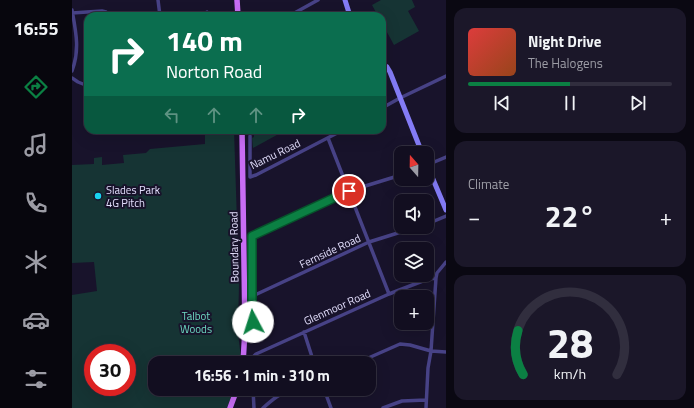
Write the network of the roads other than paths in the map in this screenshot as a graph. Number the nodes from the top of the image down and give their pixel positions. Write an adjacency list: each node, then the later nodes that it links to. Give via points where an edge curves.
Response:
1 (158, 0): 8 (street)
2 (237, 0): 9 (main road)
3 (318, 0): 10 (street)
4 (345, 0): 11 (street)
5 (84, 12): 12 (street)
6 (87, 12): 7 (street)
7 (106, 12)
8 (160, 12)
9 (238, 12)
10 (296, 12)
11 (349, 12)
12 (72, 13): 14 (street, via 77,50)
13 (386, 67): 18 (street)
14 (72, 71)
15 (446, 76): 18 (street)
16 (72, 78): 17 (street)
17 (84, 84)
18 (400, 98): 19 (street); 24 (street)
19 (386, 106)
20 (242, 134): 43 (main road, Boundary Road)
21 (336, 134): 23 (street, Namu Road)
22 (250, 136): 23 (street, Namu Road, via 250,177)
23 (328, 138): 29 (street)
24 (419, 146)
25 (446, 157): 26 (street)
26 (434, 162)
27 (394, 177): 29 (street)
28 (434, 182): 30 (street)
29 (349, 191): 34 (street); 38 (street, via 252,236)
30 (446, 210)
31 (446, 216): 32 (street)
32 (434, 221)
33 (395, 234): 34 (street, Fernside Road)
34 (369, 242): 37 (street); 38 (street, Fernside Road)
35 (446, 262): 36 (street)
36 (436, 278): 37 (street, Glenmoor Road); 41 (street)
37 (389, 294): 40 (street, Glenmoor Road)
38 (252, 295): 39 (street)
39 (254, 330)
40 (304, 332): 44 (street, Glenmoor Road); 45 (street)
41 (431, 351): 42 (street); 46 (street, via 400,344); 51 (street)
42 (446, 352)
43 (244, 356)
44 (254, 356)
45 (312, 356)
46 (373, 356)
47 (234, 396): 52 (main road)
48 (253, 396): 53 (street)
49 (277, 396): 54 (street)
50 (327, 396): 55 (street)
51 (426, 400): 56 (street, via 402,401); 57 (street)
52 (230, 408)
53 (254, 408)
54 (263, 408)
55 (331, 408)
56 (383, 408)
57 (426, 408)

